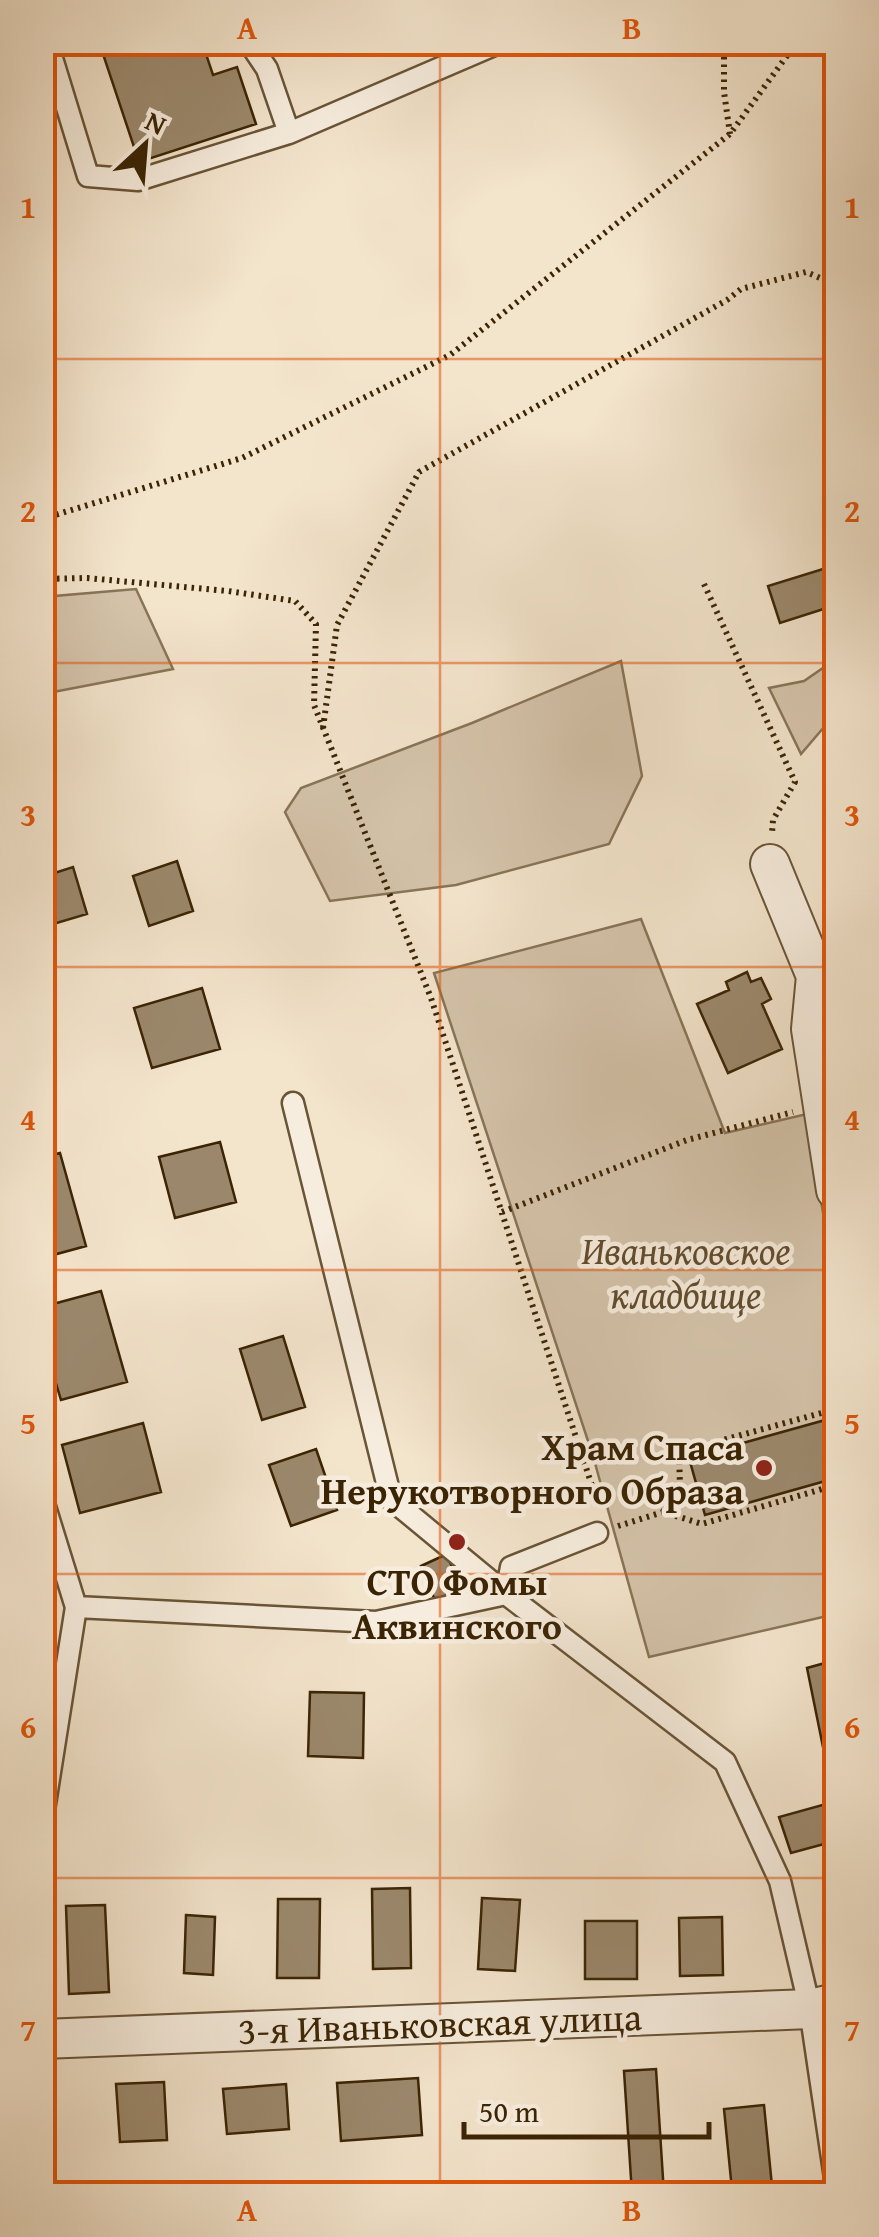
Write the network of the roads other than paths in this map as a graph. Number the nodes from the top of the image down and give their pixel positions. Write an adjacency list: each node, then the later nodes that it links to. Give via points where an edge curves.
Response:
1 (47, 42): 4 (lane, via 88,176 138,180)
2 (248, 42): 4 (lane, via 267,69)
3 (501, 42): 4 (lane)
4 (289, 133)
5 (770, 864): 7 (street, via 816,976 812,1029)
6 (293, 1104): 10 (lane, via 391,1499)
7 (836, 1190)
8 (42, 1497): 11 (lane)
9 (602, 1531): 10 (lane, via 511,1567)
10 (506, 1594): 11 (lane, via 376,1622); 13 (lane, via 725,1762 780,1881)
11 (76, 1607): 12 (lane)
12 (42, 1824)
13 (824, 2006): 14 (street, 3-я Иваньковская улица); 15 (lane)
14 (42, 2039)
15 (836, 2185)

